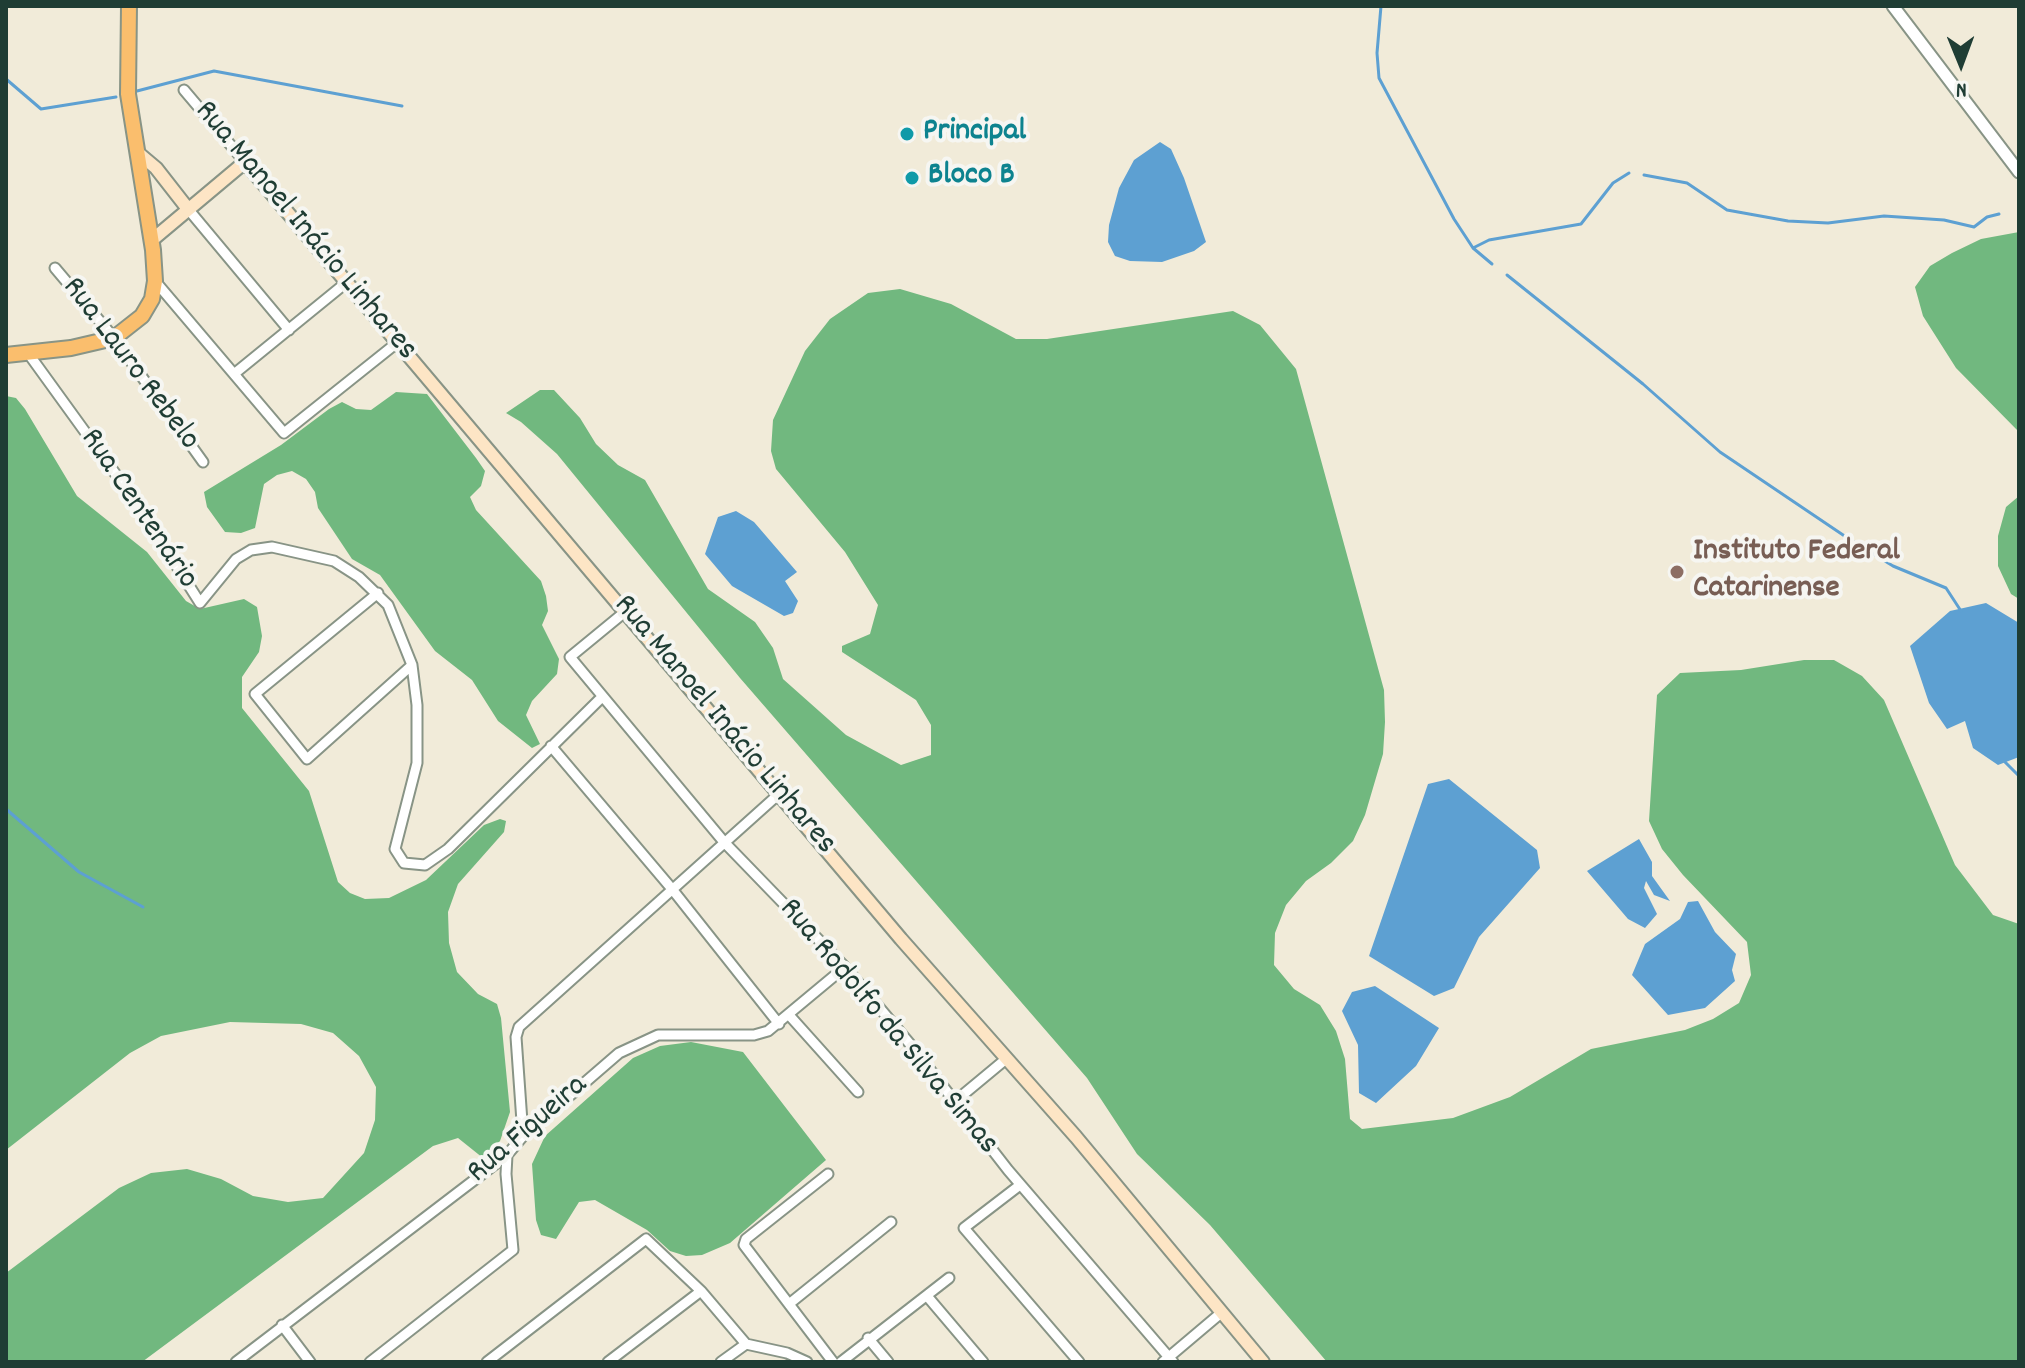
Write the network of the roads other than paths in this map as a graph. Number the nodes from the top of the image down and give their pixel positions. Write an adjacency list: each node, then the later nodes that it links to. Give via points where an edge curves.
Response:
1 (129, 6): 4 (main road, via 128,94)
2 (1893, 6): 6 (street)
3 (184, 90): 5 (street, Rua Manoel Inácio Linhares)
4 (137, 152): 7 (main road); 8 (main road)
5 (245, 162): 7 (main road); 11 (main road, Rua Manoel Inácio Linhares)
6 (2019, 172)
7 (188, 209): 8 (main road); 12 (street)
8 (152, 240): 10 (main road)
9 (55, 268): 13 (street, Rua Lauro Rebelo)
10 (155, 281): 13 (main road, via 142,316); 17 (street)
11 (347, 282): 12 (street); 14 (main road, Rua Manoel Inácio Linhares)
12 (289, 330): 17 (street)
13 (114, 338): 15 (main road); 18 (street, Rua Lauro Rebelo)
14 (398, 342): 17 (street, via 284,433); 20 (main road, Rua Manoel Inácio Linhares)
15 (28, 353): 16 (main road); 19 (street, Rua Centenário, via 138,505 200,603 236,559 272,547 325,557)
16 (6, 355)
17 (234, 374)
18 (203, 462)
19 (378, 593): 21 (street, Rua Centenário, via 396,619); 21 (street, via 255,694 307,759)
20 (626, 611): 22 (street, Rua Rodolfo da Silva Simas, via 570,657); 24 (main road, Rua Manoel Inácio Linhares)
21 (412, 665): 23 (street, Rua Centenário, via 417,763 395,849 400,860 417,866 439,857)
22 (602, 697): 23 (street, Rua Centenário); 25 (street, Rua Rodolfo da Silva Simas)
23 (551, 746): 26 (street)
24 (780, 793): 25 (street); 30 (main road, Rua Manoel Inácio Linhares)
25 (724, 842): 26 (street); 27 (street, Rua Rodolfo da Silva Simas)
26 (672, 889): 29 (street); 33 (street, via 519,1027)
27 (845, 967): 28 (street, Rua Figueira); 32 (street, Rua Rodolfo da Silva Simas)
28 (789, 1015): 29 (street, Rua Figueira); 31 (street)
29 (779, 1024): 33 (street, Rua Figueira, via 754,1035 646,1038 619,1053)
30 (1006, 1059): 32 (street); 42 (main road, Rua Manoel Inácio Linhares)
31 (858, 1092)
32 (953, 1103): 36 (street, Rua Rodolfo da Silva Simas)
33 (523, 1136): 34 (street, Rua Figueira)
34 (507, 1155): 43 (street, Rua Figueira); 49 (street, via 513,1250)
35 (828, 1174): 41 (street, via 744,1242)
36 (1020, 1185): 46 (street, Rua Rodolfo da Silva Simas); 58 (street, via 964,1228)
37 (891, 1222): 41 (street)
38 (949, 1278): 40 (street)
39 (701, 1291): 45 (street); 50 (street, via 646,1239); 51 (street)
40 (927, 1296): 44 (street); 57 (street)
41 (789, 1304): 54 (street)
42 (1221, 1313): 46 (street); 59 (main road, Rua Manoel Inácio Linhares)
43 (282, 1325): 47 (street, Rua Figueira); 48 (street)
44 (868, 1338): 55 (street); 56 (street)
45 (746, 1344): 52 (street); 53 (street)
46 (1168, 1361)
47 (236, 1362)
48 (310, 1362)
49 (370, 1362)
50 (487, 1362)
51 (608, 1362)
52 (721, 1362)
53 (807, 1362)
54 (833, 1362)
55 (841, 1362)
56 (888, 1362)
57 (983, 1362)
58 (1079, 1362)
59 (1263, 1362)

